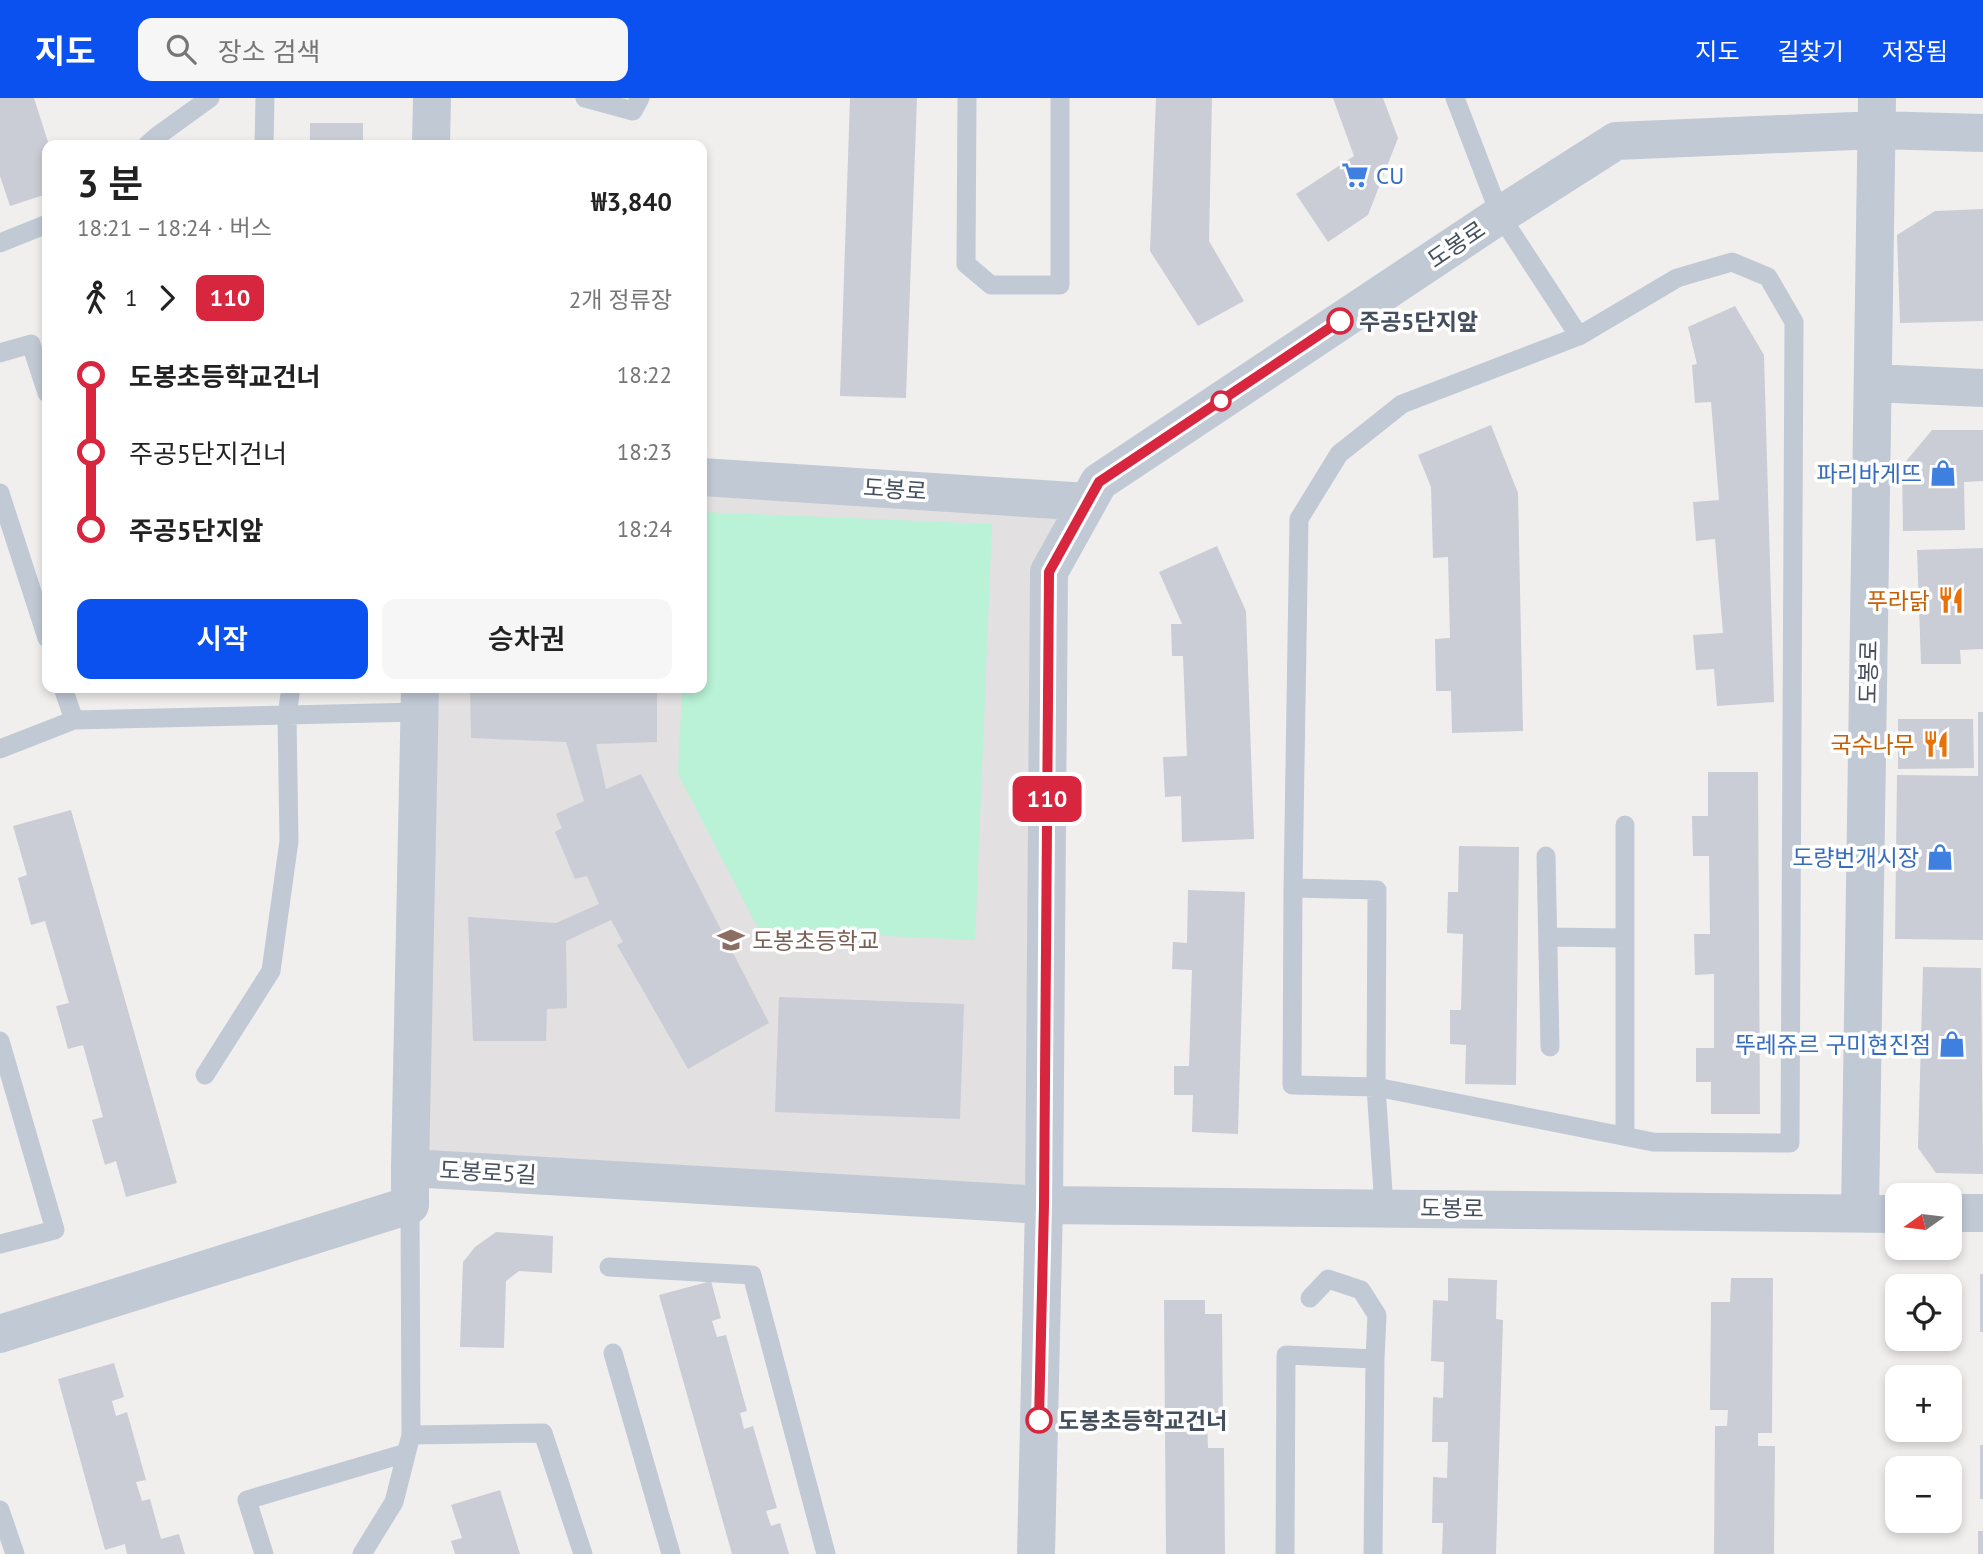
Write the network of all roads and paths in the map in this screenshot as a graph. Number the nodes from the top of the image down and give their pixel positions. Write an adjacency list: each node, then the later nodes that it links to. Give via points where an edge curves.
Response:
1 (210, 98): 11 (lane)
2 (265, 98): 12 (lane)
3 (432, 98): 13 (street)
4 (585, 98): 5 (lane, via 633,111)
5 (640, 98)
6 (967, 98): 7 (lane, via 966,264 991,285 1060,285)
7 (1060, 98)
8 (1455, 98): 14 (lane)
9 (1877, 114): 10 (street, 도봉로); 14 (street, 도봉로, via 1616,141); 20 (street, 도봉로)
10 (1983, 133)
11 (153, 140)
12 (264, 140)
13 (431, 140)
14 (1500, 215): 17 (lane); 24 (street, 도봉로, via 1099,482)
15 (42, 226): 16 (lane)
16 (0, 243)
17 (1579, 336): 34 (lane, via 1402,404 1339,454 1299,519); 41 (lane, via 1677,278 1732,262 1768,277 1794,322 1790,1143 1653,1142)
18 (0, 353): 19 (lane, via 31,344)
19 (42, 378)
20 (1873, 383): 21 (street); 46 (street, 도봉로)
21 (1983, 388)
22 (707, 477): 24 (street, 도봉로)
23 (0, 492): 25 (lane)
24 (1088, 502): 44 (street, 도봉로, via 1049,572)
25 (42, 622)
26 (65, 693): 30 (lane)
27 (290, 693): 29 (lane)
28 (420, 700): 29 (lane); 42 (street, 도봉로5길)
29 (287, 715): 30 (lane); 39 (lane, via 289,841 271,971)
30 (74, 720): 31 (lane)
31 (0, 750)
32 (1625, 825): 36 (lane)
33 (1546, 856): 35 (lane)
34 (1293, 888): 40 (lane, via 1377,890); 40 (lane, via 1292,1085)
35 (1548, 937): 36 (lane); 38 (lane)
36 (1625, 938): 41 (lane)
37 (0, 1041): 50 (lane, via 55,1230)
38 (1550, 1047)
39 (205, 1075)
40 (1376, 1087): 41 (lane); 45 (lane)
41 (1625, 1136)
42 (410, 1168): 43 (street); 44 (street, 도봉로5길)
43 (410, 1205): 53 (street); 56 (lane)
44 (1044, 1205): 45 (street, 도봉로); 64 (street, 도봉로)
45 (1384, 1207): 46 (street, 도봉로)
46 (1860, 1213): 49 (street, 도봉로)
47 (1962, 1213): 48 (street)
48 (1983, 1213)
49 (1885, 1214)
50 (0, 1244)
51 (610, 1266): 63 (lane, via 752,1275)
52 (1310, 1298): 55 (lane, via 1328,1279 1361,1290 1377,1315)
53 (0, 1334)
54 (613, 1353): 62 (lane)
55 (1376, 1359): 65 (lane, via 1286,1355); 66 (lane)
56 (409, 1444): 58 (lane, via 394,1502); 60 (lane, via 247,1500); 61 (lane, via 543,1433)
57 (0, 1510): 59 (lane)
58 (364, 1553)
59 (15, 1554)
60 (264, 1554)
61 (583, 1554)
62 (671, 1554)
63 (826, 1554)
64 (1036, 1554)
65 (1285, 1554)
66 (1373, 1554)

